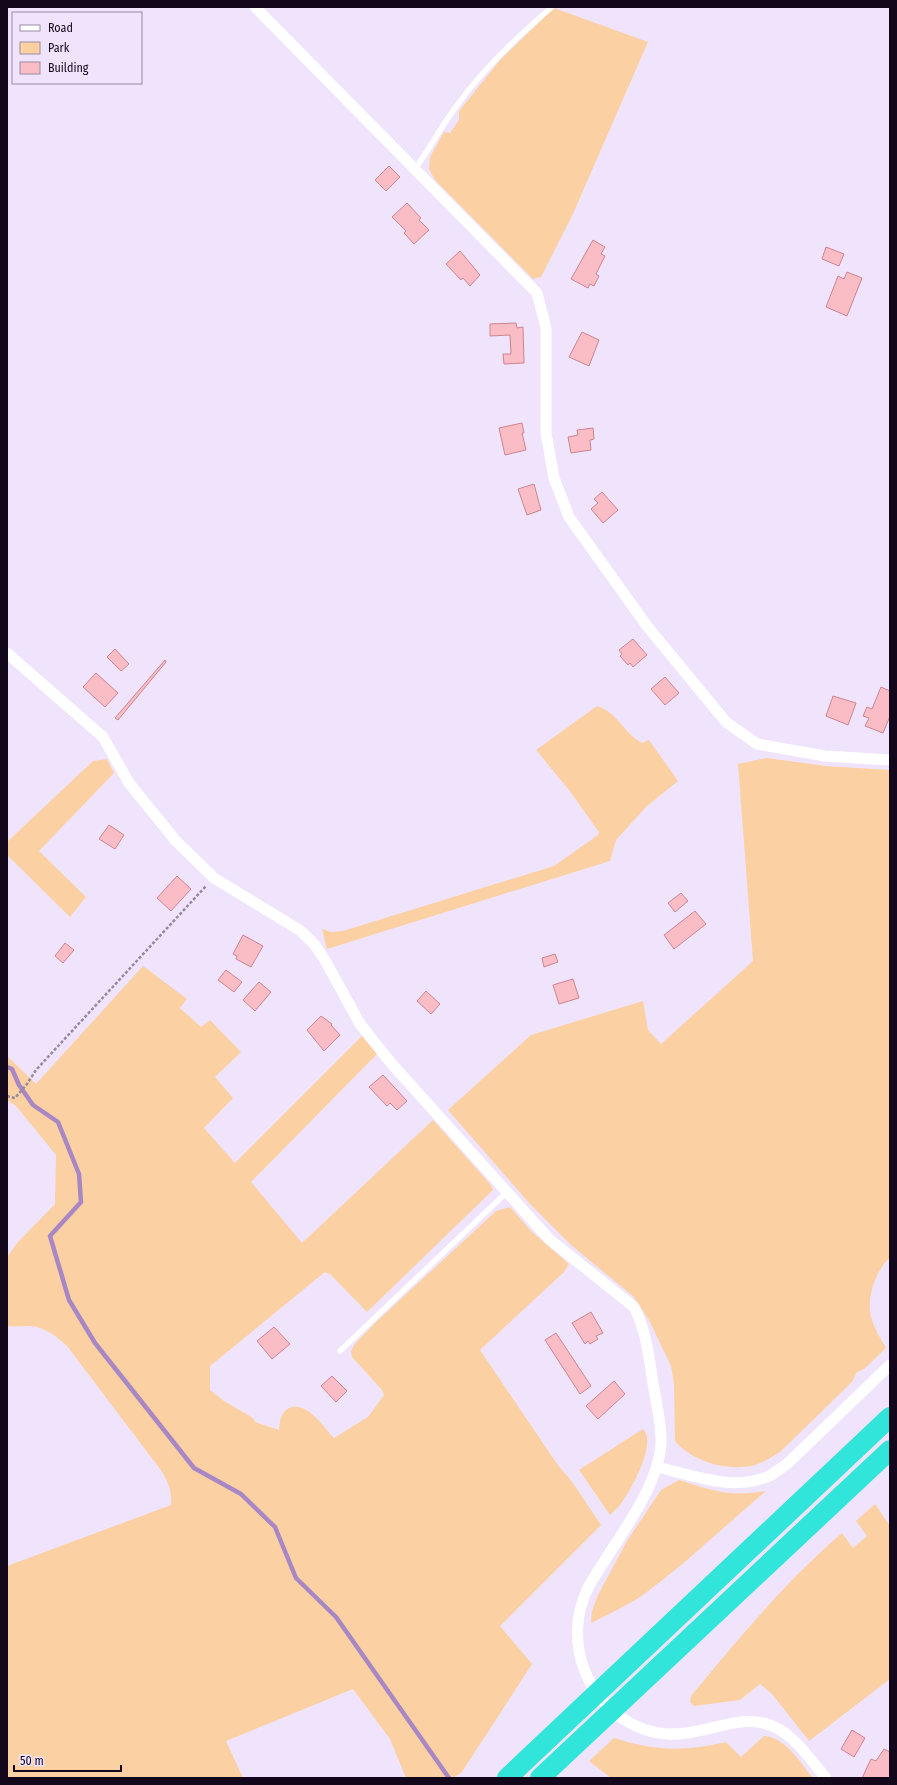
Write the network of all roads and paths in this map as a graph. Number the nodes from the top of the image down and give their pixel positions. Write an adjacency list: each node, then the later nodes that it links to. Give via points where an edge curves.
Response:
1 (255, 7): 3 (street)
2 (552, 7): 3 (lane, via 499,56 478,80 458,104)
3 (415, 168): 5 (street, via 537,294 546,328 546,433 554,478 569,517 647,626 726,722 757,744 825,756)
4 (7, 653): 6 (street, via 103,737 129,783 176,841)
5 (890, 760)
6 (214, 878): 7 (path, via 36,1070 15,1098); 8 (street, via 301,931 315,945 360,1024 391,1063)
7 (7, 1096)
8 (507, 1192): 9 (lane); 13 (street, via 550,1239 634,1307 649,1358 661,1431)
9 (340, 1351)
10 (890, 1365): 13 (street, via 787,1464 769,1476 752,1481 725,1482)
11 (890, 1417): 14 (highway)
12 (890, 1450): 15 (highway)
13 (657, 1467): 16 (street, via 645,1494 583,1600 579,1613 577,1642 588,1682 614,1713 652,1731 682,1734 753,1721 772,1725 792,1738)
14 (506, 1778)
15 (540, 1778)
16 (826, 1778)

